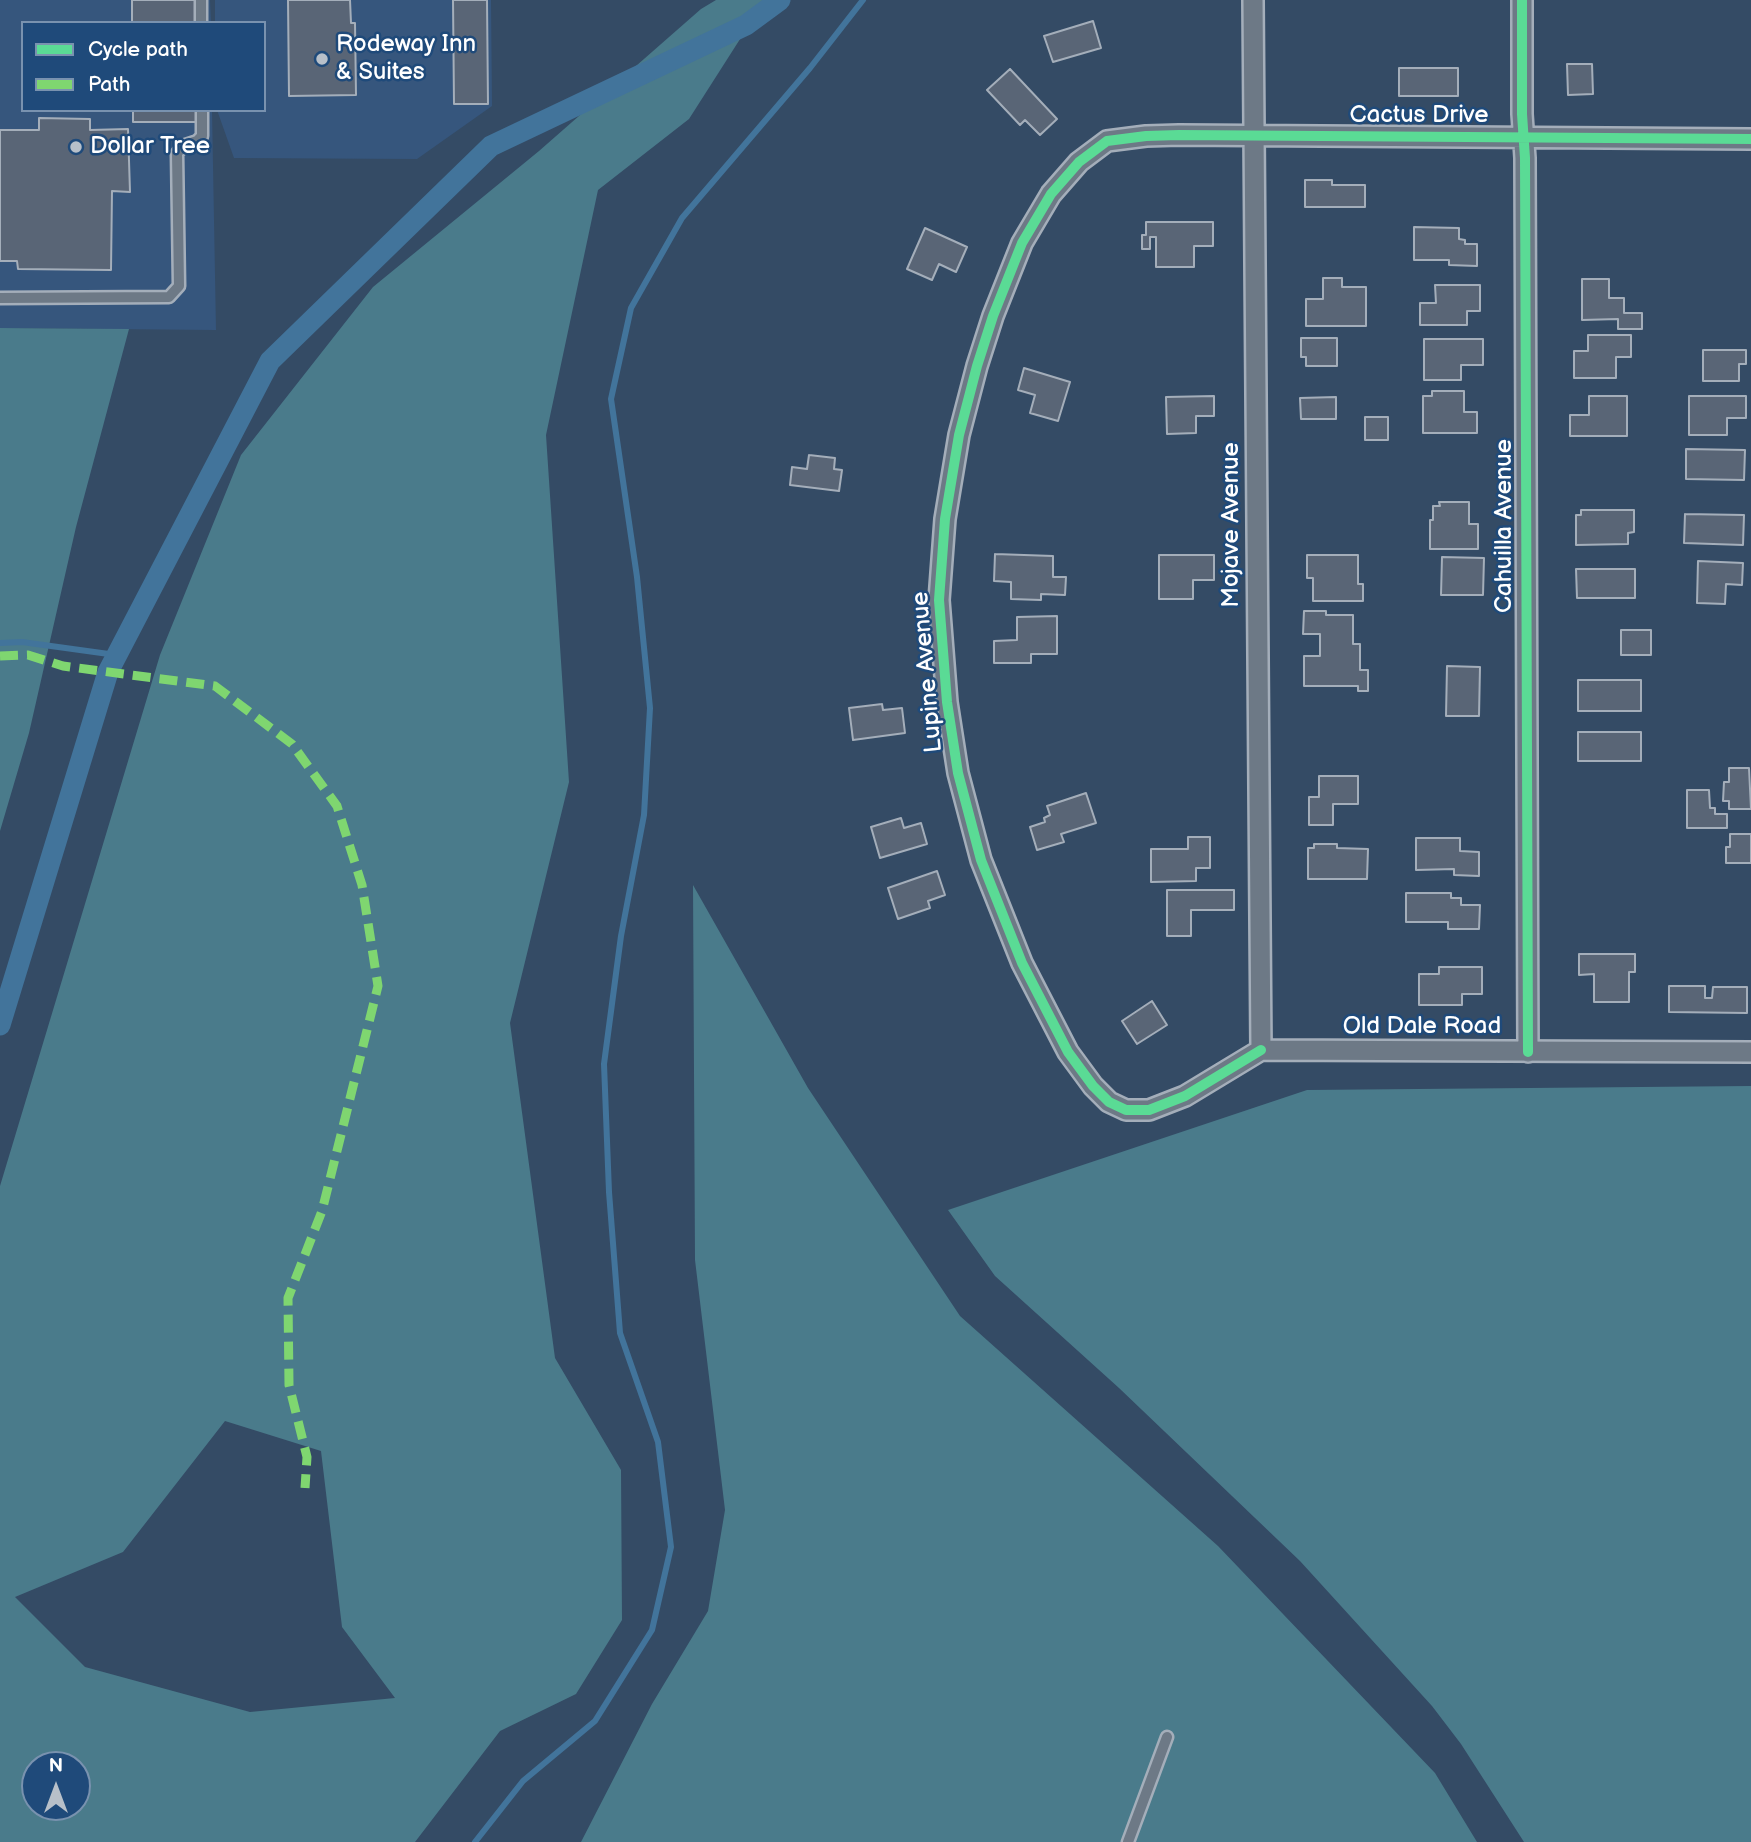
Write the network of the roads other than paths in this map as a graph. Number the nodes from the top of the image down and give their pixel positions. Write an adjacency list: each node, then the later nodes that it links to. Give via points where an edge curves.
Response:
1 (201, 0): 4 (lane)
2 (1253, 0): 6 (street, Mojave Avenue)
3 (1522, 0): 7 (street, Cahuilla Avenue)
4 (201, 21)
5 (202, 112): 9 (lane, via 202,136 177,153 179,286 169,298)
6 (1254, 136): 7 (street, Cactus Drive); 10 (street, Mojave Avenue); 10 (street, Lupine Avenue, via 1146,136 1107,141 1079,162 1051,194 1022,243 977,366 945,519 939,600 958,773 981,860 1022,963 1077,1064 1109,1102 1126,1110 1149,1110 1185,1096)
7 (1524, 137): 8 (street, Cactus Drive); 11 (street, Cahuilla Avenue)
8 (1751, 139)
9 (0, 298)
10 (1261, 1050): 11 (street, Old Dale Road)
11 (1528, 1052): 12 (street, Old Dale Road)
12 (1751, 1052)
13 (1167, 1737): 14 (lane)
14 (1128, 1842)

